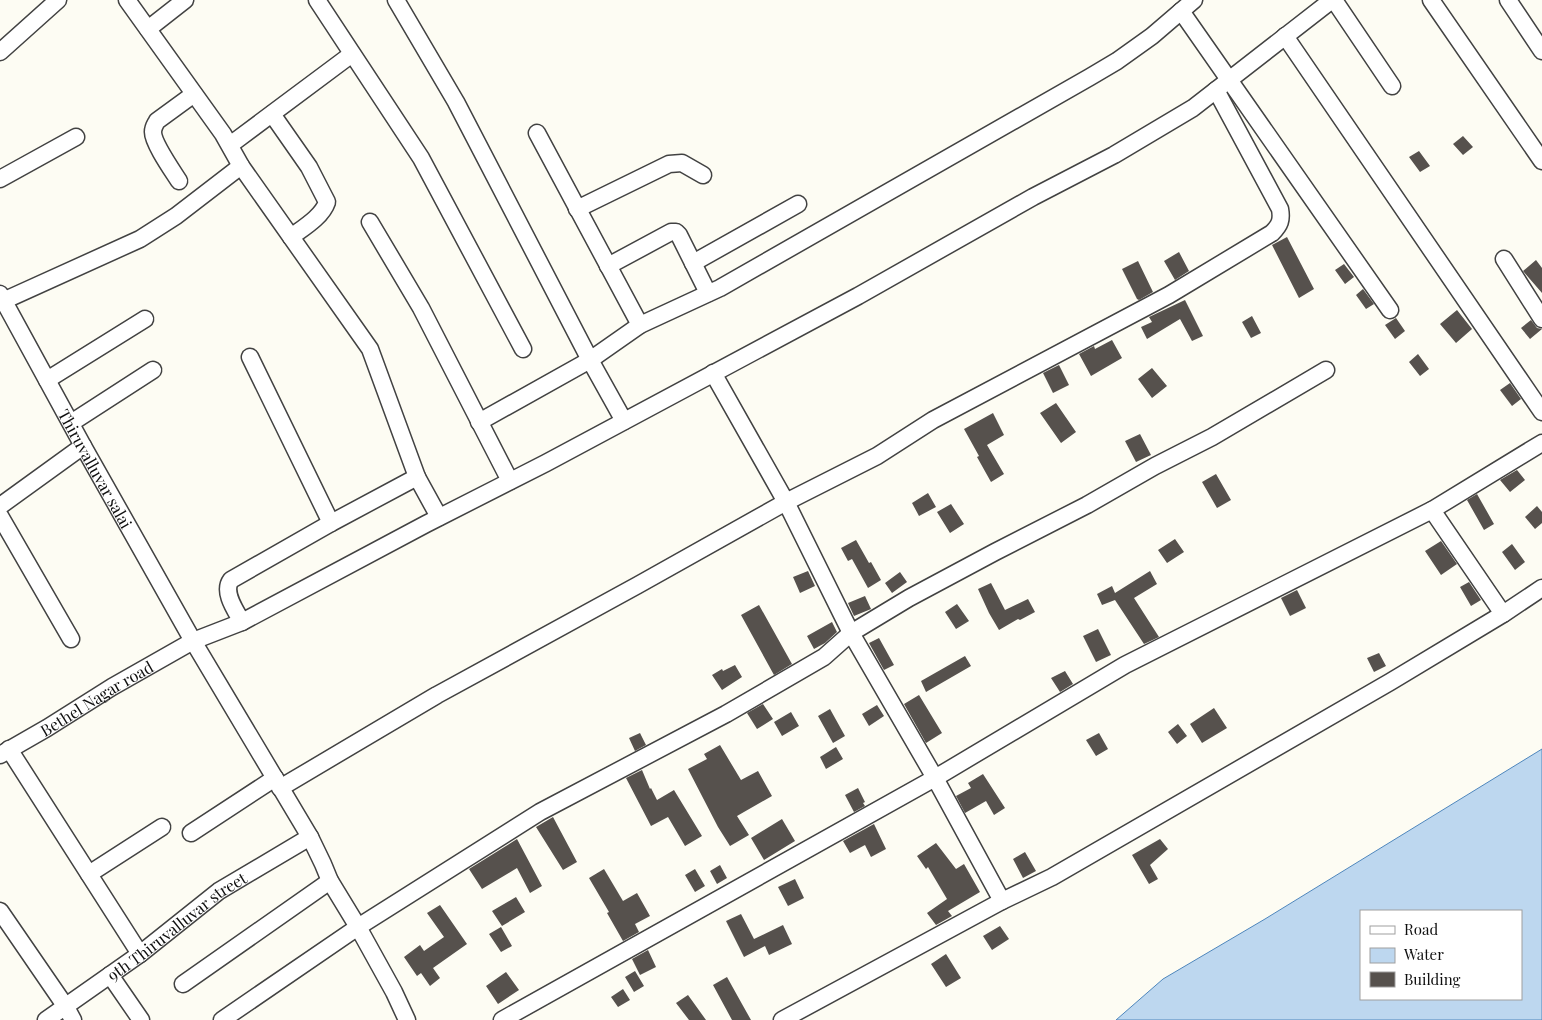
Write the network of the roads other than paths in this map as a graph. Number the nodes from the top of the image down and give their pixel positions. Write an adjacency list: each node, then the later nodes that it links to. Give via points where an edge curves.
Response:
1 (58, 0): 13 (street)
2 (127, 0): 11 (street)
3 (185, 0): 11 (street)
4 (317, 0): 15 (street)
5 (396, 0): 44 (street, via 456,102)
6 (1194, 0): 10 (street)
7 (1333, 0): 12 (street, Bethel Nagar road); 17 (street)
8 (1431, 0): 24 (street)
9 (1508, 0): 14 (street)
10 (1181, 10): 16 (street); 36 (street, via 1152,36 1090,77)
11 (148, 29): 19 (street)
12 (1285, 36): 16 (street, Bethel Nagar road); 49 (street)
13 (0, 52)
14 (1542, 52)
15 (352, 54): 20 (street); 42 (street, via 421,158)
16 (1229, 79): 18 (street, Bethel Nagar road); 38 (street)
17 (1392, 86)
18 (1216, 90): 47 (street, Bethel Nagar road, via 1114,155); 57 (street, via 1280,210 1282,218 1272,233 1170,295)
19 (194, 94): 23 (street); 28 (street, via 153,127 152,134)
20 (272, 114): 23 (street); 32 (street, via 309,167 326,202 319,214)
21 (536, 133): 30 (street)
22 (76, 137): 27 (street)
23 (230, 145): 25 (street)
24 (1542, 161)
25 (241, 166): 32 (street); 37 (street, via 140,239)
26 (703, 175): 30 (street, via 682,163 669,164)
27 (0, 180)
28 (179, 181)
29 (798, 204): 34 (street)
30 (577, 209): 35 (street)
31 (370, 222): 51 (street, via 421,308)
32 (291, 237): 55 (street, via 370,349)
33 (1504, 259): 40 (street)
34 (693, 263): 35 (street, via 679,234 672,232); 36 (street)
35 (608, 266): 41 (street)
36 (708, 293): 41 (street)
37 (2, 297): 48 (street, Thiruvalluvar salai)
38 (1390, 310)
39 (145, 319): 48 (street)
40 (1542, 319)
41 (640, 325): 44 (street)
42 (523, 349)
43 (250, 357): 62 (street)
44 (590, 360): 50 (street); 51 (street)
45 (154, 370): 52 (street)
46 (1326, 370): 66 (street, via 1212,437 909,598)
47 (713, 373): 50 (street, Bethel Nagar road); 57 (street)
48 (47, 380): 52 (street, Thiruvalluvar salai)
49 (1542, 412)
50 (624, 421): 56 (street, Bethel Nagar road)
51 (479, 422): 56 (street)
52 (70, 423): 54 (street, Thiruvalluvar salai)
53 (1542, 443): 59 (street)
54 (83, 446): 58 (street); 68 (street, Thiruvalluvar salai)
55 (416, 478): 61 (street); 62 (street)
56 (510, 481): 61 (street, Bethel Nagar road)
57 (786, 502): 66 (street); 71 (street)
58 (0, 506)
59 (1432, 510): 64 (street); 70 (street, via 1125,665)
60 (0, 516): 67 (street)
61 (439, 517): 65 (street, Bethel Nagar road)
62 (331, 523): 65 (street, via 231,580 228,593)
63 (1542, 588): 64 (street)
64 (1503, 614): 77 (street, via 1052,877)
65 (242, 622): 68 (street, Bethel Nagar road)
66 (851, 633): 70 (street); 79 (street, via 824,657 726,714 540,812)
67 (71, 639)
68 (193, 641): 69 (street, Bethel Nagar road); 71 (street, Thiruvalluvar salai)
69 (4, 752): 75 (street)
70 (935, 778): 77 (street); 88 (street)
71 (277, 783): 73 (street); 74 (street, Thiruvalluvar salai)
72 (162, 827): 75 (street)
73 (192, 832)
74 (310, 837): 76 (street, Thiruvalluvar salai); 80 (street, 9th Thiruvalluvar street, via 219,891)
75 (88, 874): 80 (street)
76 (330, 881): 79 (street, Thiruvalluvar salai); 82 (street)
77 (1002, 901): 89 (street)
78 (0, 911): 83 (street)
79 (358, 927): 86 (street); 87 (street, Thiruvalluvar salai)
80 (140, 954): 81 (street, 9th Thiruvalluvar street)
81 (110, 975): 83 (street, 9th Thiruvalluvar street); 85 (street)
82 (183, 984)
83 (70, 1013): 84 (street, 9th Thiruvalluvar street)
84 (46, 1020)
85 (141, 1020)
86 (222, 1020)
87 (407, 1020)
88 (502, 1020)
89 (782, 1020)

